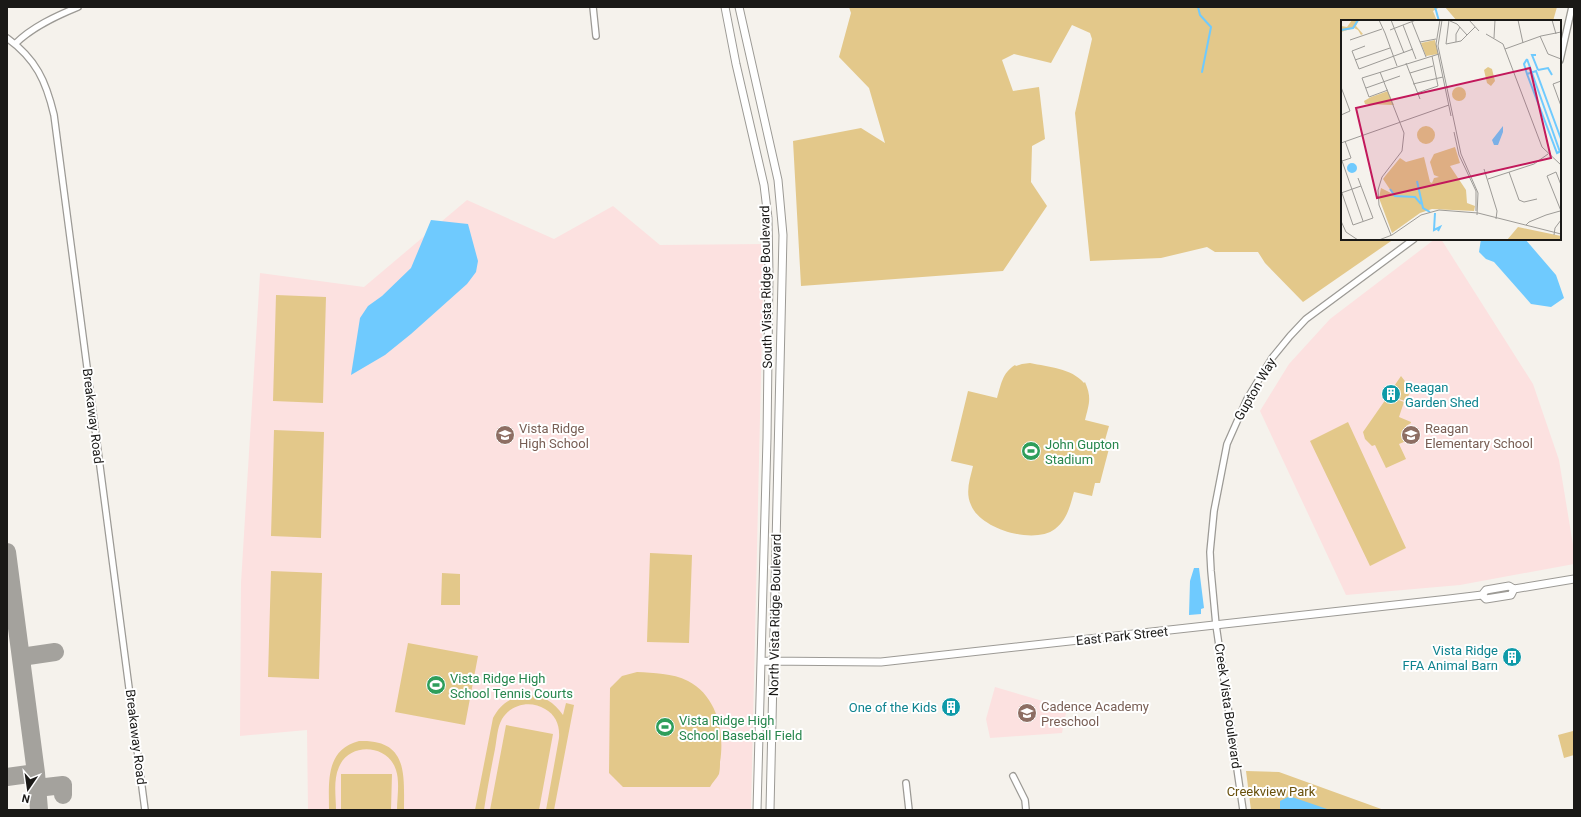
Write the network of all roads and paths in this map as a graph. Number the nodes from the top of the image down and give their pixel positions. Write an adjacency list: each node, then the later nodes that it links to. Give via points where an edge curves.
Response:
1 (78, 7): 8 (street, via 30,31)
2 (593, 7): 6 (street)
3 (725, 7): 12 (street, South Vista Ridge Boulevard, via 764,185 768,218)
4 (739, 7): 11 (street, South Vista Ridge Boulevard, via 778,180 782,214)
5 (1572, 7): 9 (street)
6 (596, 36)
7 (7, 38): 8 (street, Breakaway Road)
8 (15, 44): 19 (street, Breakaway Road, via 28,56 40,73 49,93 54,115)
9 (1561, 56)
10 (1413, 240): 14 (street, Gupton Way, via 1306,319 1272,358 1246,399 1227,444 1214,511 1210,558)
11 (778, 492): 16 (street, North Vista Ridge Boulevard)
12 (766, 500): 15 (street, North Vista Ridge Boulevard)
13 (1574, 579): 14 (street, East Park Street, via 1514,589 1509,586 1486,590 1482,595)
14 (1216, 625): 16 (street, East Park Street, via 881,662); 24 (street, Creek Vista Boulevard)
15 (761, 661): 16 (street, East Park Street); 20 (street, North Vista Ridge Boulevard)
16 (773, 661): 21 (street, North Vista Ridge Boulevard)
17 (1013, 776): 23 (street, via 1025,800)
18 (906, 783): 22 (street)
19 (145, 810)
20 (757, 810)
21 (770, 810)
22 (909, 810)
23 (1026, 810)
24 (1243, 810)

